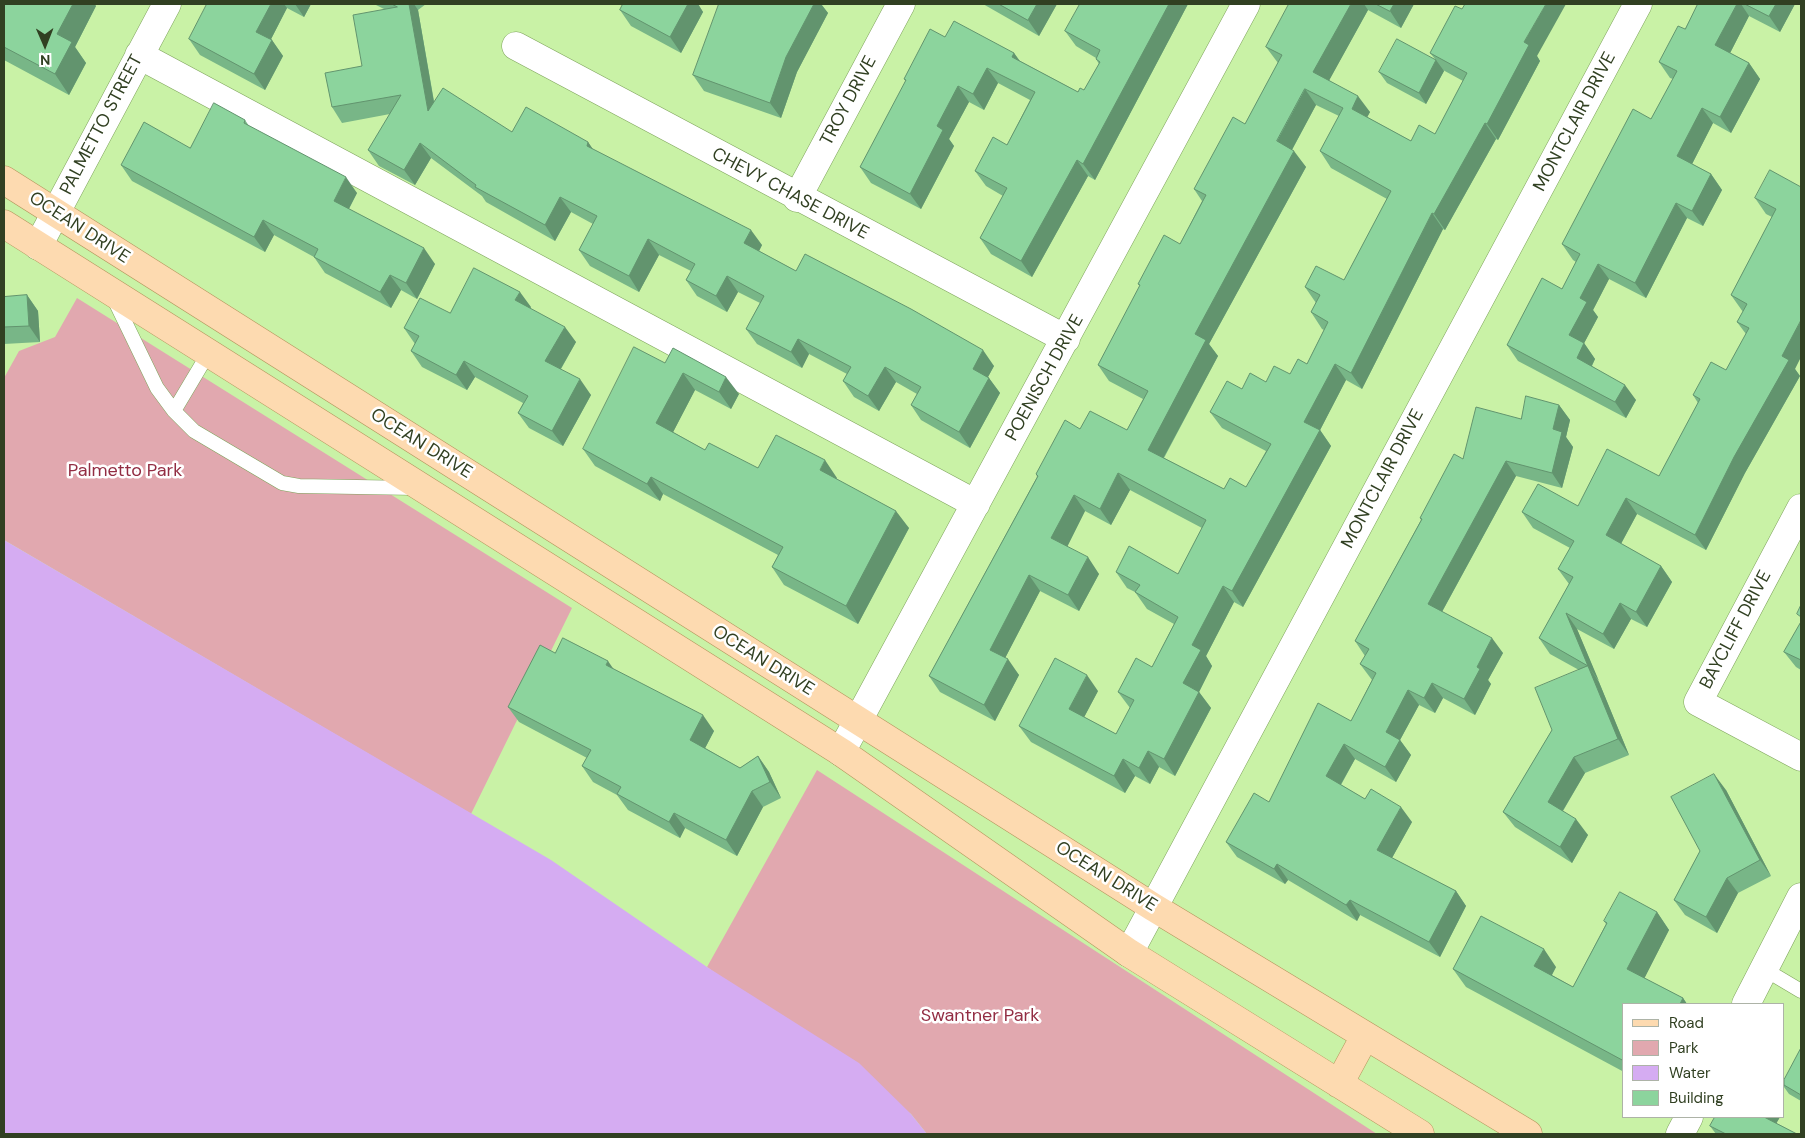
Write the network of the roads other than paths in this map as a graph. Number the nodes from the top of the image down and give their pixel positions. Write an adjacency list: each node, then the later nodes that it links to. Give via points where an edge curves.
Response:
1 (167, 4): 6 (street, PALMETTO STREET)
2 (901, 4): 8 (street, TROY DRIVE)
3 (1246, 4): 14 (street, POENISCH DRIVE)
4 (1638, 4): 27 (street, MONTCLAIR DRIVE)
5 (516, 46): 8 (street, CHEVY CHASE DRIVE)
6 (139, 55): 9 (street, PALMETTO STREET); 19 (street)
7 (4, 180): 9 (main road, OCEAN DRIVE)
8 (798, 198): 14 (street, CHEVY CHASE DRIVE)
9 (55, 214): 11 (street, PALMETTO STREET); 13 (main road, OCEAN DRIVE)
10 (4, 224): 11 (main road, OCEAN DRIVE)
11 (38, 246): 12 (main road, OCEAN DRIVE)
12 (110, 292): 15 (main road, OCEAN DRIVE); 17 (lane, via 157,388)
13 (252, 337): 16 (main road); 21 (main road, OCEAN DRIVE)
14 (1066, 339): 19 (street, POENISCH DRIVE)
15 (208, 354): 16 (main road, OCEAN DRIVE); 17 (lane)
16 (232, 369): 18 (main road, OCEAN DRIVE)
17 (174, 411): 18 (lane, via 194,431 282,483)
18 (420, 488): 22 (main road, OCEAN DRIVE)
19 (976, 504): 23 (street, POENISCH DRIVE)
20 (1801, 508): 25 (street, BAYCLIFF DRIVE, via 1698,702)
21 (649, 588): 22 (main road); 23 (main road, OCEAN DRIVE)
22 (630, 620): 24 (main road, OCEAN DRIVE)
23 (858, 721): 24 (street, POENISCH DRIVE); 27 (main road, OCEAN DRIVE)
24 (841, 752): 28 (main road, OCEAN DRIVE)
25 (1801, 757)
26 (1801, 897): 29 (street)
27 (1153, 907): 28 (street, MONTCLAIR DRIVE); 32 (main road, OCEAN DRIVE)
28 (1129, 953): 33 (main road, OCEAN DRIVE)
29 (1764, 970): 30 (lane); 31 (street)
30 (1801, 991)
31 (1747, 1003)
32 (1366, 1036): 33 (main road); 36 (main road, OCEAN DRIVE)
33 (1339, 1084): 35 (main road, OCEAN DRIVE)
34 (1688, 1118): 37 (street)
35 (1420, 1134)
36 (1528, 1134)
37 (1680, 1134)

